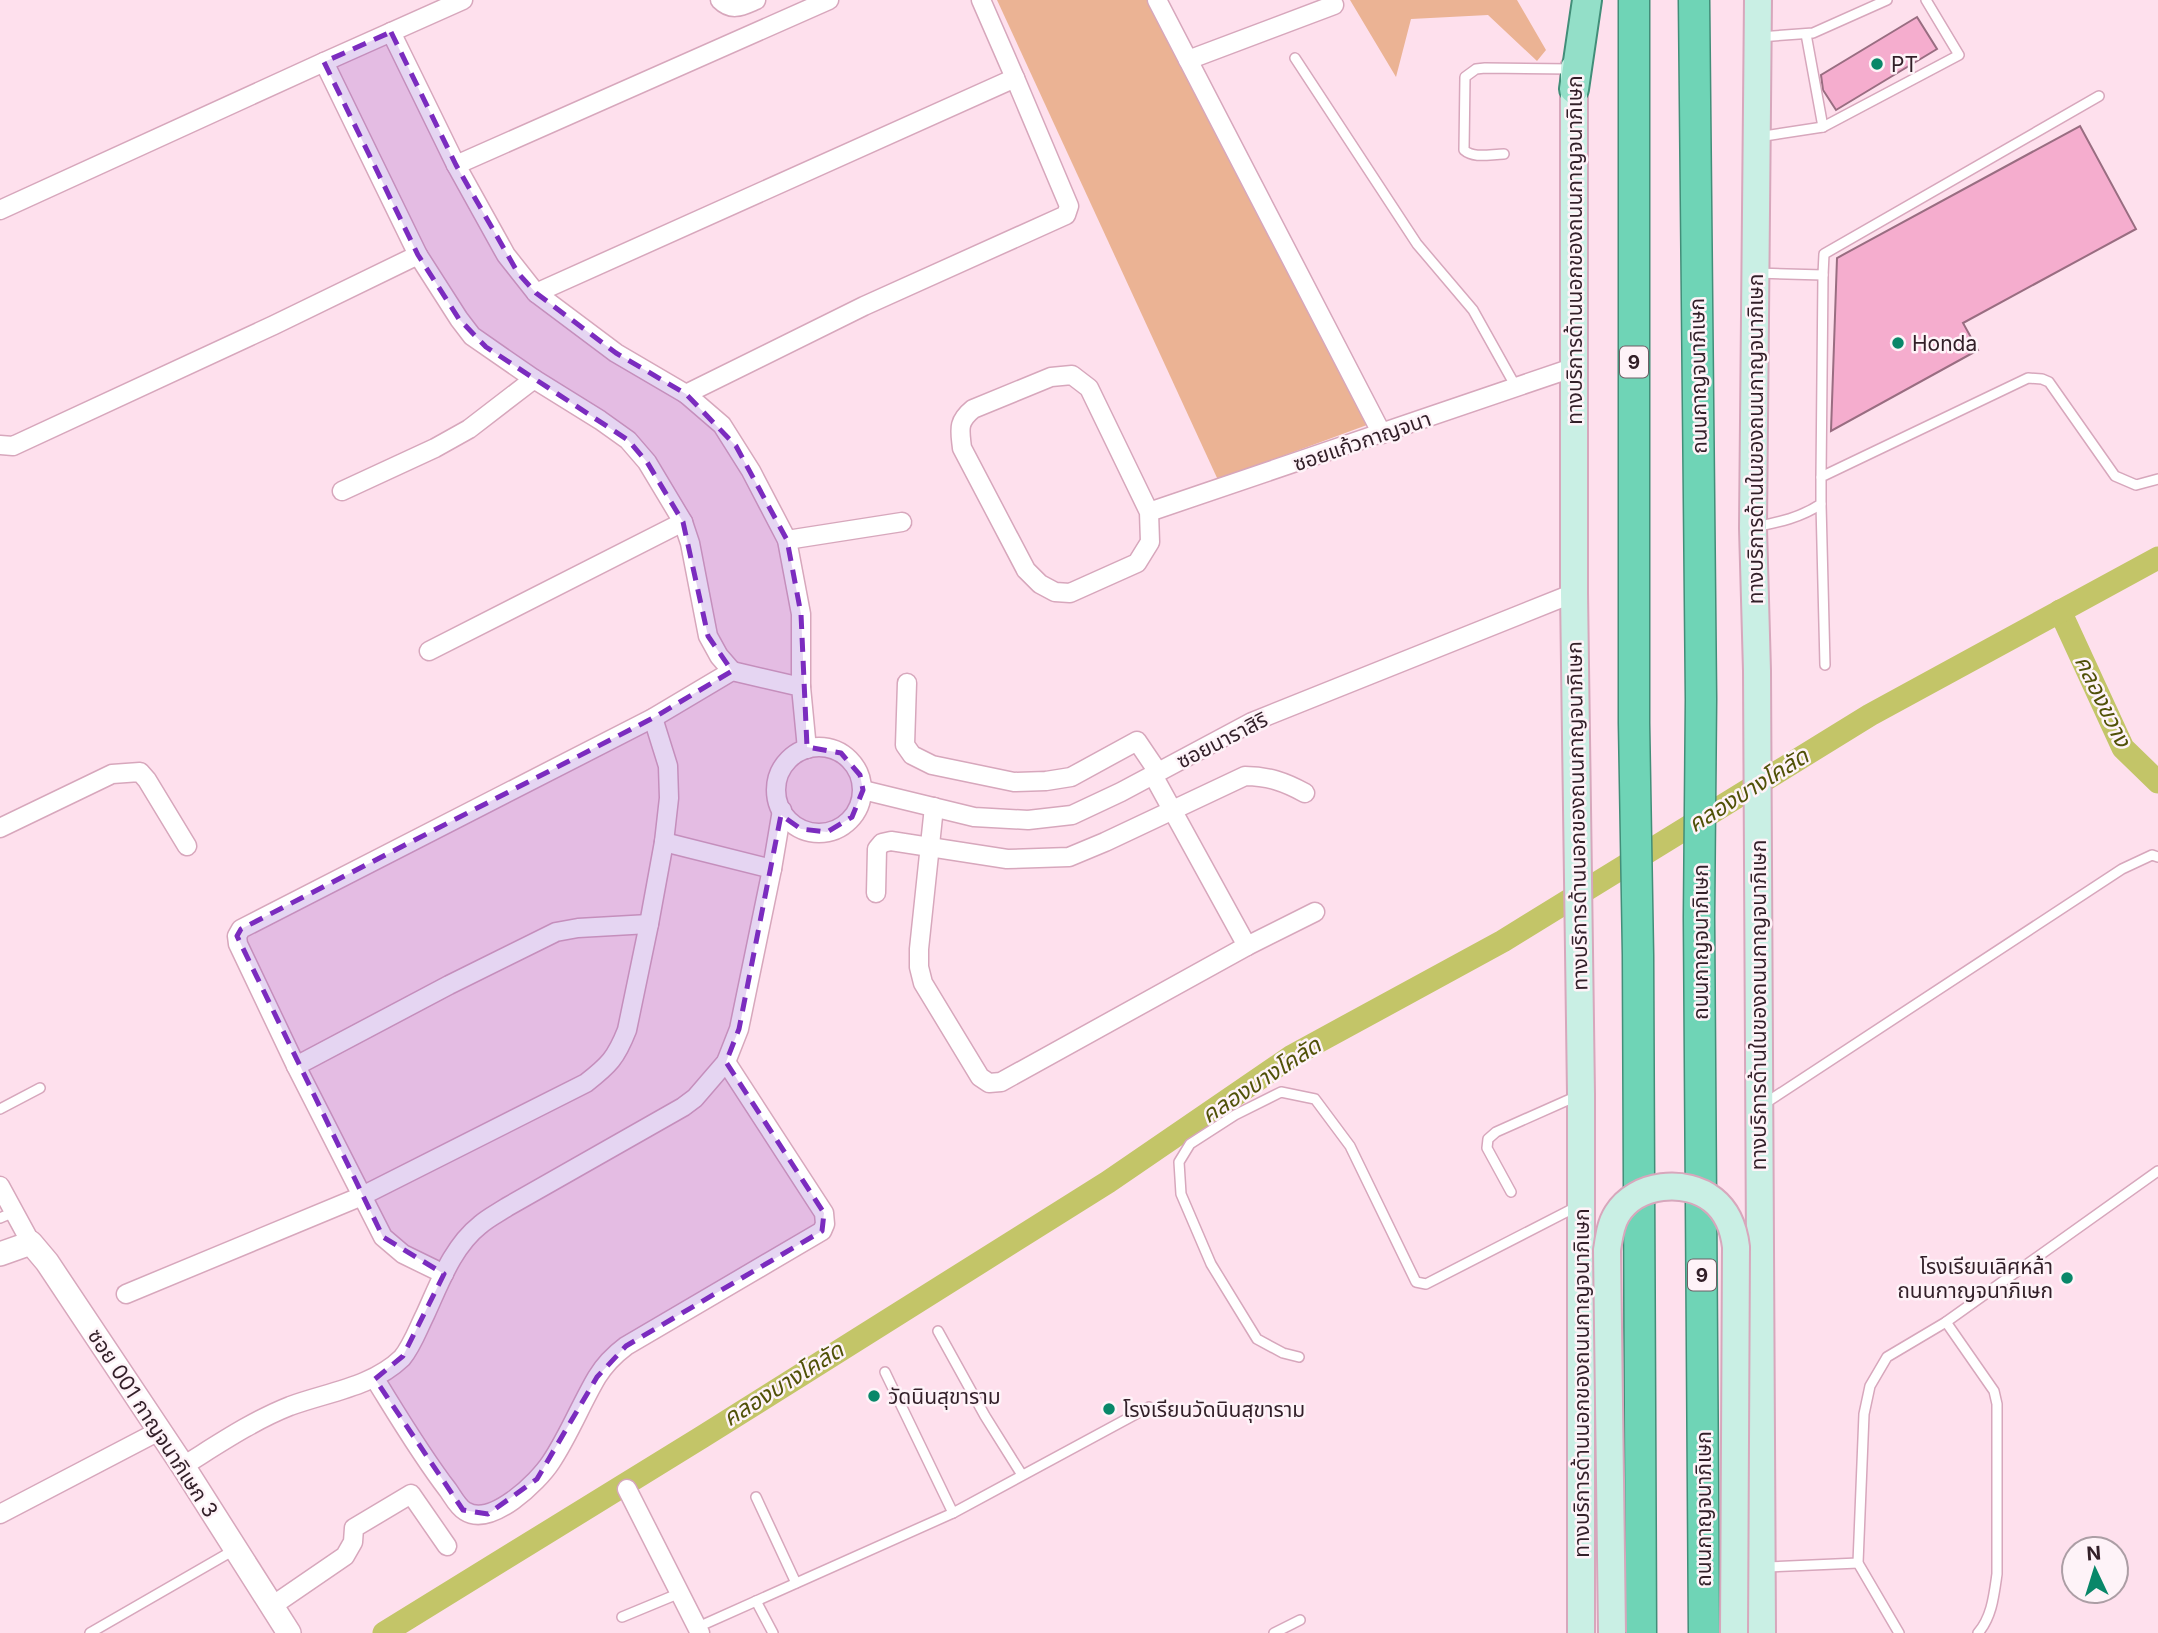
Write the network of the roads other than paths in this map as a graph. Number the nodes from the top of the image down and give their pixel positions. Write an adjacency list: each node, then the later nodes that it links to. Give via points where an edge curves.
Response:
1 (463, 0): 16 (street)
2 (720, 0): 3 (street, via 737,8)
3 (756, 0)
4 (829, 0): 29 (street)
5 (981, 0): 22 (street)
6 (1157, 0): 20 (street)
7 (1574, 0): 23 (main road, ทางบริการด้านนอกของถนนกาญจนาภิเษก)
8 (1587, 0): 23 (main road)
9 (1619, 0): 24 (main road)
10 (1634, 0): 24 (highway, 9)
11 (1694, 0): 121 (highway, ถนนกาญจนาภิเษก / 9)
12 (1758, 0): 18 (main road, ทางบริการด้านในของถนนกาญจนาภิเษก)
13 (1887, 0): 17 (lane)
14 (1926, 0): 26 (lane, via 1959,55)
15 (1334, 5): 20 (street)
16 (391, 32): 21 (street); 29 (street)
17 (1806, 34): 18 (lane); 26 (lane)
18 (1758, 37): 27 (main road, ทางบริการด้านในของถนนกาญจนาภิเษก)
19 (1295, 58): 37 (lane, via 1417,244 1473,310)
20 (1188, 60): 39 (street)
21 (324, 62): 30 (street); 31 (street)
22 (1015, 78): 34 (street); 38 (street, via 1069,206 1066,215 864,306)
23 (1574, 79): 28 (lane, via 1485,68 1465,77 1464,150 1474,155); 35 (main road, ทางบริการด้านนอกของถนนกาญจนาภิเษก)
24 (1634, 91): 120 (highway, 9)
25 (2099, 96): 33 (lane, via 1824,254)
26 (1823, 127): 27 (lane)
27 (1756, 138): 32 (main road, ทางบริการด้านในของถนนกาญจนาภิเษก)
28 (1504, 154)
29 (456, 165): 34 (street, via 506,255)
30 (0, 210)
31 (418, 255): 36 (street, via 472,336); 40 (street, via 13,446)
32 (1755, 273): 33 (lane); 48 (main road, ทางบริการด้านในของถนนกาญจนาภิเษก)
33 (1823, 275): 41 (lane)
34 (536, 293): 38 (street, via 616,353)
35 (1574, 367): 37 (street, ซอยแก้วกาญจนา); 50 (main road, ทางบริการด้านนอกของถนนกาญจนาภิเษก)
36 (534, 379): 43 (street, via 469,429); 46 (street, via 628,440 647,461)
37 (1516, 387): 39 (street, ซอยแก้วกาญจนา)
38 (686, 394): 49 (street, via 729,435)
39 (1382, 434): 45 (street, ซอยแก้วกาญจนา)
40 (0, 445)
41 (1821, 477): 42 (lane, via 2035,377 2049,382 2115,476 2136,485); 44 (lane)
42 (2158, 479)
43 (342, 491)
44 (1821, 504): 48 (lane, via 1797,517); 52 (lane)
45 (1149, 512): 45 (street, via 1088,388 1072,375 1051,377 973,409 964,417 962,448 1026,570 1055,592 1070,593 1137,563 1150,542)
46 (683, 522): 51 (street); 53 (street, via 708,636)
47 (902, 522): 49 (street)
48 (1753, 528): 78 (main road, ทางบริการด้านในของถนนกาญจนาภิเษก)
49 (787, 540): 55 (street, via 801,614)
50 (1574, 593): 58 (street, ซอยนาราสิริ, via 1252,722); 77 (main road, ทางบริการด้านนอกของถนนกาญจนาภิเษก)
51 (429, 651)
52 (1825, 665)
53 (732, 671): 55 (street); 56 (street)
54 (907, 683): 58 (street, via 905,745 912,755 932,765 1014,782 1046,781 1071,777 1137,741)
55 (801, 687): 57 (street)
56 (653, 718): 65 (street, via 670,780); 75 (street, via 241,929 239,944)
57 (807, 749): 59 (street, via 827,747 841,753 853,762); 63 (street, via 798,752 780,772 776,785)
58 (1156, 773): 61 (street, ซอยนาราสิริ, via 1072,815 1028,820 974,817); 62 (street)
59 (863, 790): 61 (street, ซอยนาราสิริ); 63 (street, via 852,817 827,832 801,829)
60 (1305, 793): 62 (street, via 1263,776 1245,776)
61 (933, 807): 67 (street)
62 (1172, 809): 67 (street, via 1069,857 1007,859); 73 (street)
63 (782, 810): 69 (street)
64 (0, 828): 66 (street, via 112,774 139,772)
65 (664, 842): 69 (street); 72 (street)
66 (187, 846)
67 (930, 846): 70 (street, via 882,843 877,849); 73 (street, via 919,967 923,983 980,1077 989,1083 1001,1082)
68 (2158, 857): 78 (lane, via 2152,855 2122,869)
69 (772, 869): 74 (street, via 739,1029)
70 (876, 893)
71 (1315, 912): 73 (street)
72 (649, 924): 75 (street, via 556,932); 83 (street, via 627,1030 607,1067 586,1083)
73 (1247, 946)
74 (726, 1062): 88 (street, via 683,1107 479,1225); 94 (street, via 824,1213 822,1231 608,1360 551,1464 506,1505 488,1514 463,1510)
75 (296, 1066): 83 (street)
76 (40, 1088): 79 (lane)
77 (1581, 1094): 82 (lane, via 1488,1139 1487,1148); 84 (main road, ทางบริการด้านนอกของถนนกาญจนาภิเษก)
78 (1759, 1107): 106 (main road, ทางบริการด้านในของถนนกาญจนาภิเษก)
79 (0, 1109)
80 (2158, 1171): 90 (lane)
81 (0, 1186): 85 (street)
82 (1511, 1192)
83 (362, 1196): 88 (street, via 393,1247); 89 (street)
84 (1581, 1205): 92 (lane, via 1426,1284 1419,1283 1350,1146 1315,1099 1281,1092 1235,1115 1190,1144 1179,1163 1181,1194 1211,1264 1257,1339); 118 (main road, ทางบริการด้านนอกของถนนกาญจนาภิเษก)
85 (7, 1215): 86 (street)
86 (30, 1243): 87 (street); 96 (street, ซอย 001 กาญจนาภิเษก 3, via 55,1273)
87 (0, 1254)
88 (444, 1274): 94 (street, via 403,1356)
89 (127, 1294)
90 (1946, 1322): 105 (lane, via 1887,1357 1870,1386 1864,1414); 125 (lane, via 1994,1391 1997,1404 1997,1574 1994,1601)
91 (938, 1331): 98 (lane)
92 (1299, 1357)
93 (886, 1371): 101 (lane)
94 (374, 1378): 97 (street, via 289,1407)
95 (1149, 1407): 98 (lane)
96 (159, 1431): 97 (street, ซอย 001 กาญจนาภิเษก 3); 102 (street)
97 (183, 1466): 104 (street, ซอย 001 กาญจนาภิเษก 3)
98 (1022, 1475): 101 (lane)
99 (627, 1489): 108 (street)
100 (756, 1497): 107 (lane)
101 (953, 1513): 107 (lane)
102 (0, 1514)
103 (447, 1546): 110 (street, via 411,1494 354,1528 345,1556)
104 (235, 1549): 110 (street, ซอย 001 กาญจนาภิเษก 3); 114 (lane)
105 (1858, 1563): 106 (lane); 124 (lane)
106 (1763, 1567): 123 (main road, ทางบริการด้านในของถนนกาญจนาภิเษก)
107 (796, 1583): 109 (lane)
108 (680, 1593): 111 (lane); 113 (street)
109 (756, 1601): 113 (lane); 116 (lane)
110 (272, 1606): 115 (street, ซอย 001 กาญจนาภิเษก 3)
111 (622, 1617)
112 (1300, 1620): 117 (lane)
113 (699, 1630)
114 (90, 1633)
115 (289, 1633)
116 (773, 1633)
117 (1274, 1633)
118 (1581, 1633)
119 (1612, 1633): 122 (main road, bridge, via 1606,1250 1610,1228 1628,1202 1657,1187 1675,1186 1713,1200 1733,1228 1736,1247)
120 (1641, 1633)
121 (1704, 1633)
122 (1734, 1633)
123 (1762, 1633)
124 (1899, 1633)
125 (1978, 1633)

